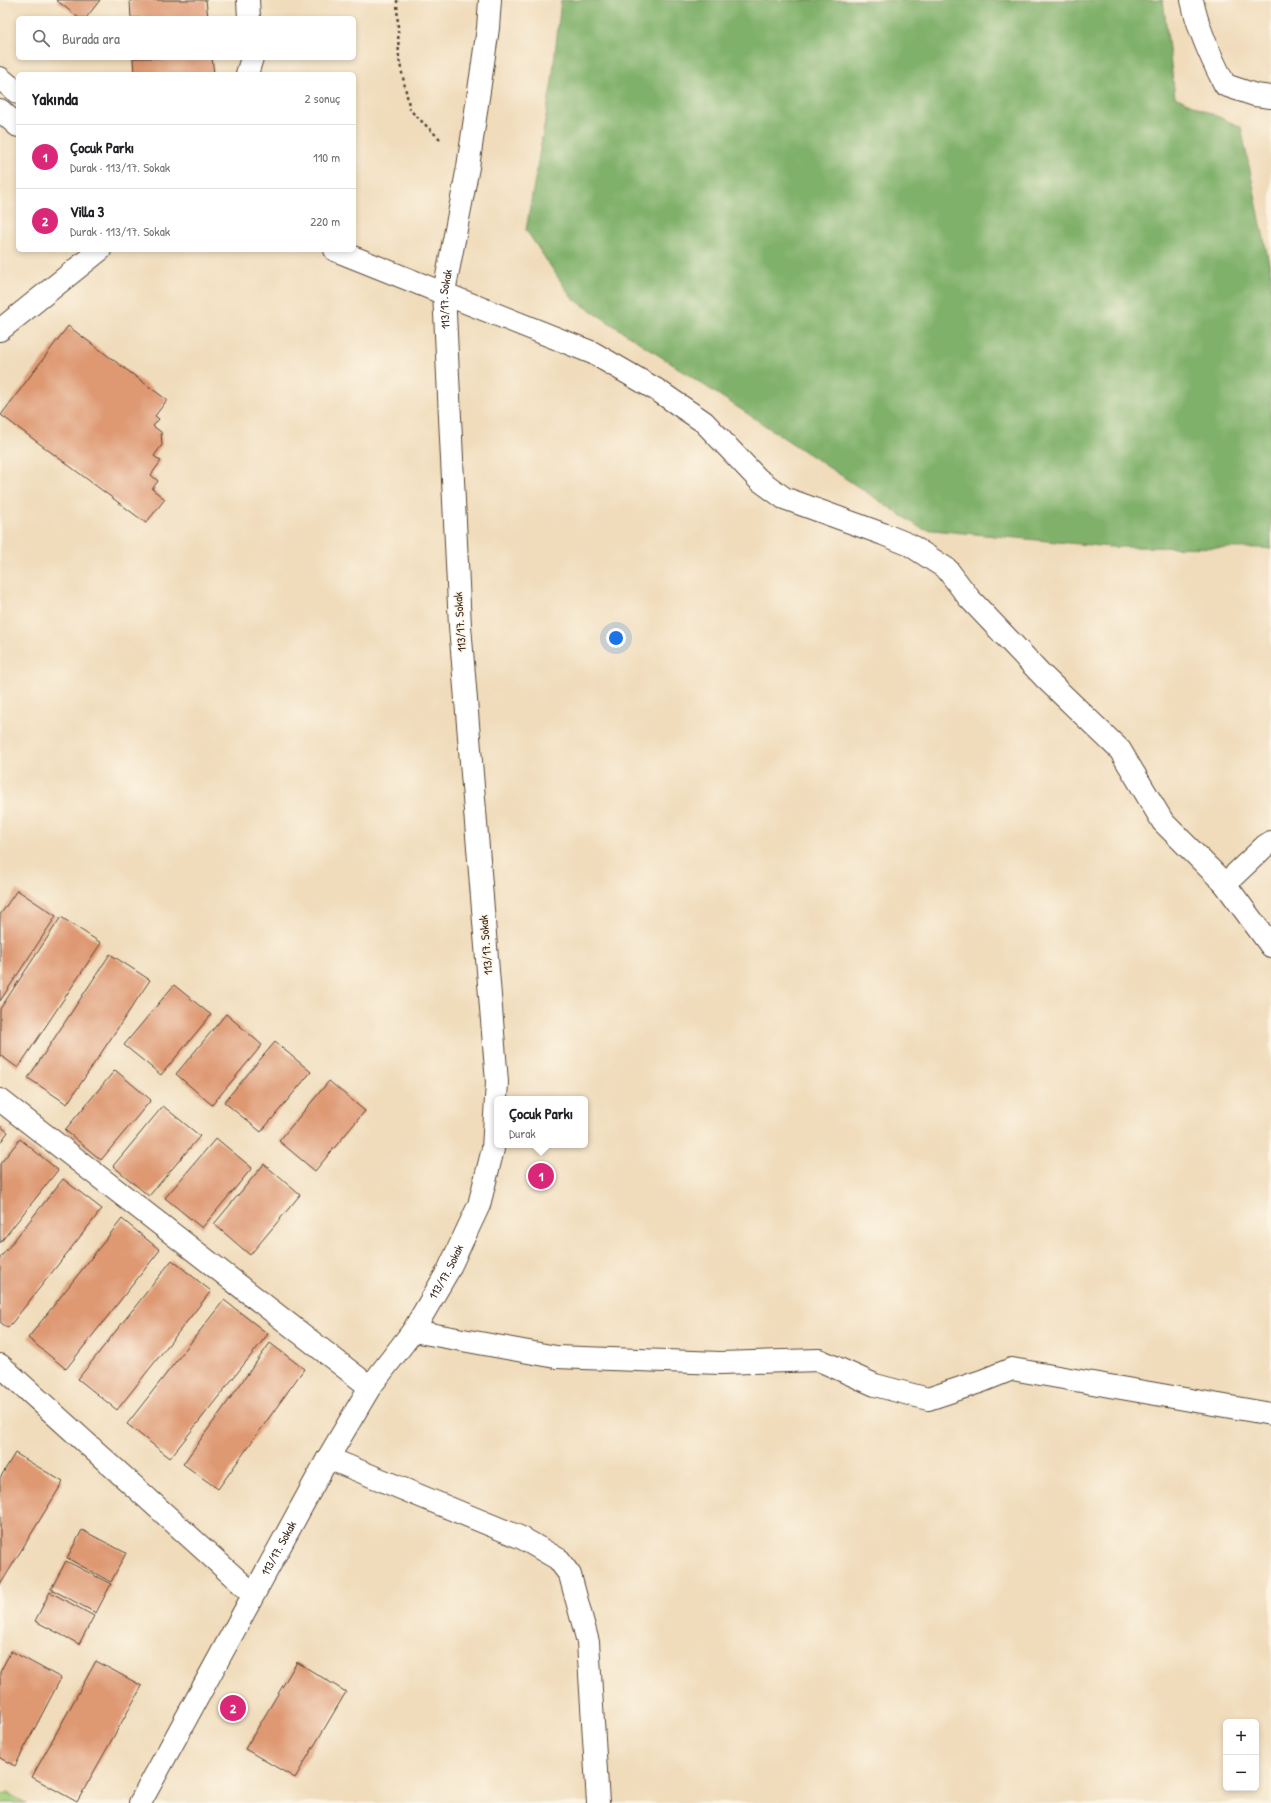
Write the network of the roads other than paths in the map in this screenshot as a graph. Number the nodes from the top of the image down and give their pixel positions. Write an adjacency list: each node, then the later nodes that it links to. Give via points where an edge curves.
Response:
1 (248, 0): 4 (street)
2 (490, 0): 14 (street, 113/17. Sokak, via 468,167)
3 (1192, 0): 9 (street, via 1210,57 1225,85)
4 (249, 16)
5 (251, 60): 6 (street)
6 (248, 72)
7 (0, 78): 8 (street)
8 (16, 91)
9 (1271, 98)
10 (0, 110): 11 (street)
11 (16, 124)
12 (98, 252): 15 (street)
13 (340, 252): 14 (street)
14 (444, 292): 17 (street, via 593,353 657,390 704,422 758,478 784,498 910,545 947,568 969,598 1044,677 1120,750 1163,822); 19 (street, 113/17. Sokak, via 460,626)
15 (0, 330)
16 (1271, 842): 17 (street)
17 (1225, 884): 18 (street)
18 (1271, 946)
19 (496, 1096)
20 (0, 1100): 24 (street)
21 (494, 1132): 22 (street, 113/17. Sokak, via 493,1149 479,1205 448,1271)
22 (413, 1331): 24 (street, 113/17. Sokak); 25 (street, via 556,1357 720,1363 819,1360 875,1385 928,1400 1012,1369)
23 (0, 1365): 27 (street)
24 (370, 1387): 26 (street, 113/17. Sokak)
25 (1271, 1414)
26 (328, 1458): 27 (street, 113/17. Sokak); 29 (street, via 522,1538 558,1559 570,1574 588,1642)
27 (253, 1594): 28 (street, 113/17. Sokak)
28 (140, 1803)
29 (598, 1803)

